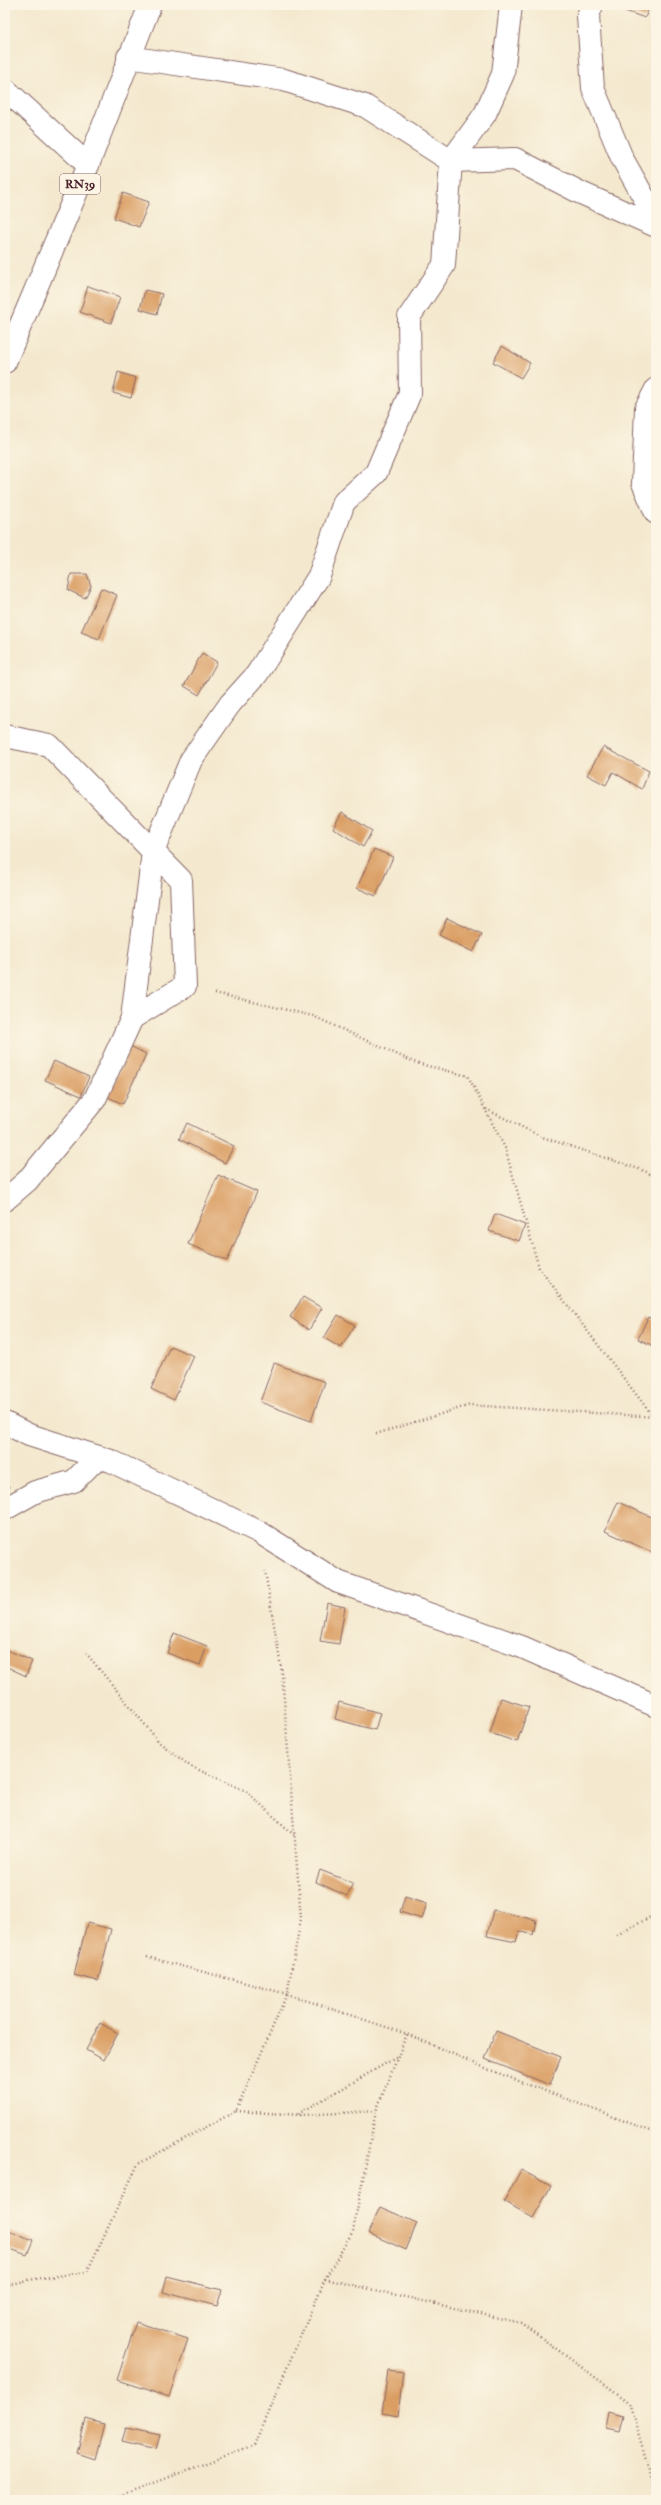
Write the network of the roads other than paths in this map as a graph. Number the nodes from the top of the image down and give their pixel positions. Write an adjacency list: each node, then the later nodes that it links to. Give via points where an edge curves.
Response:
1 (150, 5): 4 (main road, RN39)
2 (511, 5): 6 (main road, via 503,74 485,114)
3 (592, 5): 8 (main road, via 588,16 593,88 622,158)
4 (128, 57): 6 (main road, via 284,80 365,106); 7 (main road, RN39)
5 (5, 89): 7 (main road)
6 (451, 161): 9 (main road, via 515,159 581,193); 14 (main road, via 444,265 409,317 410,393 376,474 344,502 319,576 256,674 230,704 191,760)
7 (88, 165): 10 (main road, RN39)
8 (656, 219)
9 (656, 226)
10 (5, 362)
11 (656, 389): 12 (main road, via 646,408 643,483)
12 (656, 513)
13 (5, 736): 14 (main road, via 48,745)
14 (153, 852): 15 (main road); 15 (main road, via 181,880 185,986)
15 (132, 1018): 16 (main road, via 95,1099 27,1181)
16 (5, 1200)
17 (5, 1423): 18 (main road, via 29,1435)
18 (98, 1458): 19 (main road, via 74,1481 35,1492); 20 (main road, via 111,1461 259,1532 338,1582 522,1647)
19 (5, 1509)
20 (656, 1706)

